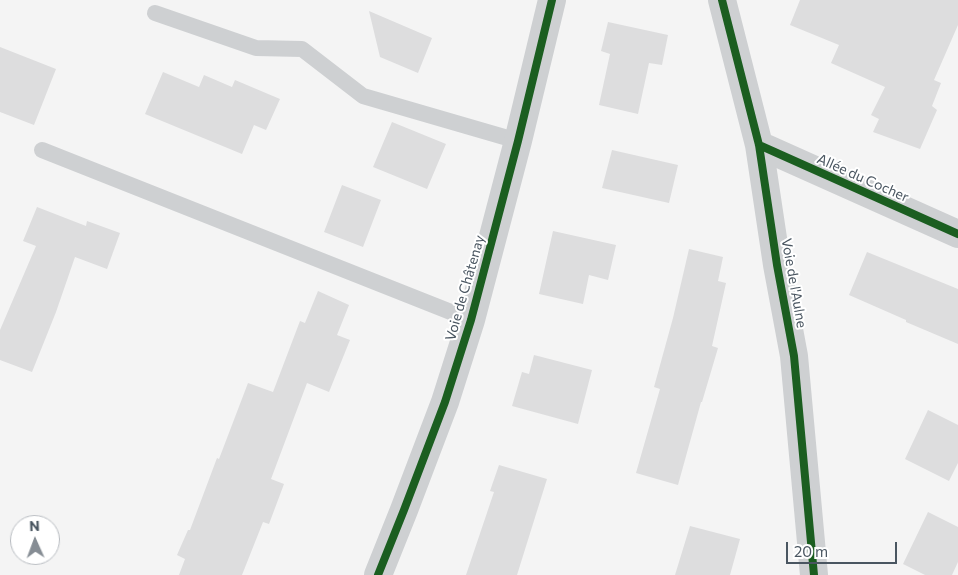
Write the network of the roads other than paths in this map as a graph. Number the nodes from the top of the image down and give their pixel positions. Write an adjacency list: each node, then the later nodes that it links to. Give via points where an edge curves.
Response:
1 (552, 0): 4 (street, Voie de Châtenay)
2 (722, 0): 5 (street, Voie de l'Aulne)
3 (155, 13): 4 (lane, via 256,48 302,49 363,96)
4 (518, 141): 8 (street, Voie de Châtenay)
5 (759, 145): 7 (street, Allée du Cocher); 10 (street, Voie de l'Aulne, via 794,356)
6 (42, 150): 8 (lane)
7 (958, 234)
8 (471, 320): 9 (street, Voie de Châtenay, via 441,411)
9 (378, 575)
10 (814, 575)

